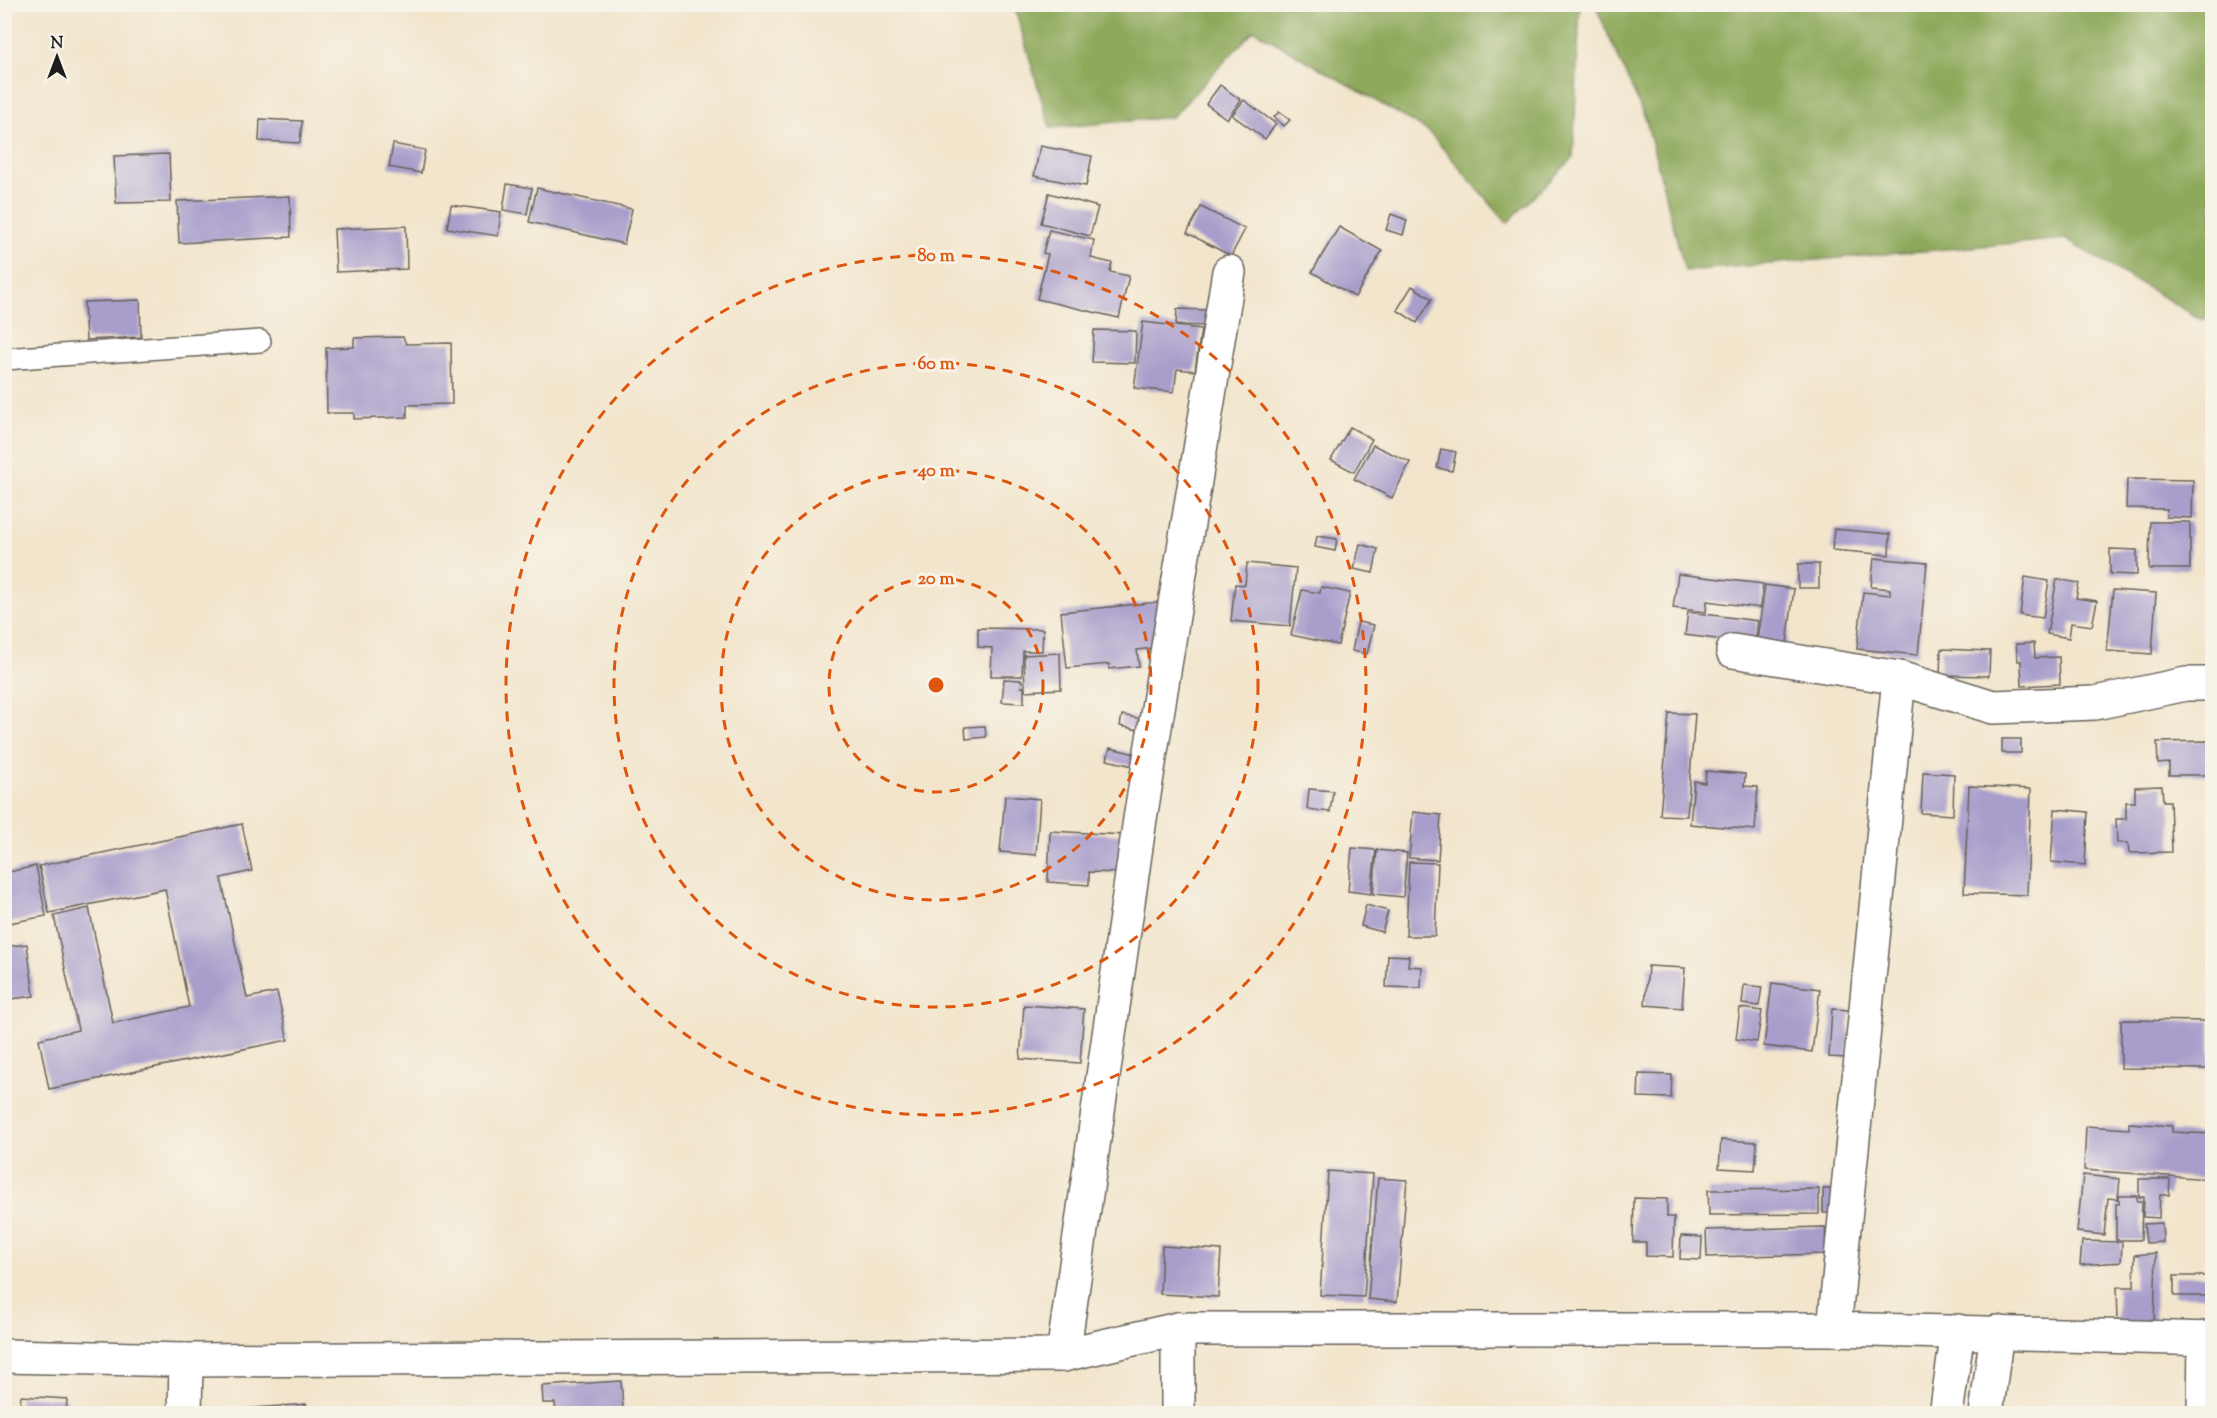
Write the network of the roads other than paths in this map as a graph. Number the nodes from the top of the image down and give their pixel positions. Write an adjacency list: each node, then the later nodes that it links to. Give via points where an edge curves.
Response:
1 (1229, 272): 12 (street, via 1140,819)
2 (260, 341): 3 (lane)
3 (4, 359)
4 (1732, 651): 5 (street)
5 (1899, 678): 6 (street, via 1993,707 2095,703 2186,684); 8 (street)
6 (2212, 684)
7 (1178, 1329): 8 (street); 12 (street); 16 (street)
8 (1834, 1329): 9 (street)
9 (1958, 1331): 10 (street); 17 (street)
10 (1997, 1332): 11 (street); 18 (street)
11 (2209, 1339): 19 (street)
12 (1063, 1355): 14 (street)
13 (4, 1356): 14 (street)
14 (186, 1360): 15 (street)
15 (185, 1413)
16 (1178, 1413)
17 (1946, 1413)
18 (1986, 1413)
19 (2204, 1413)

